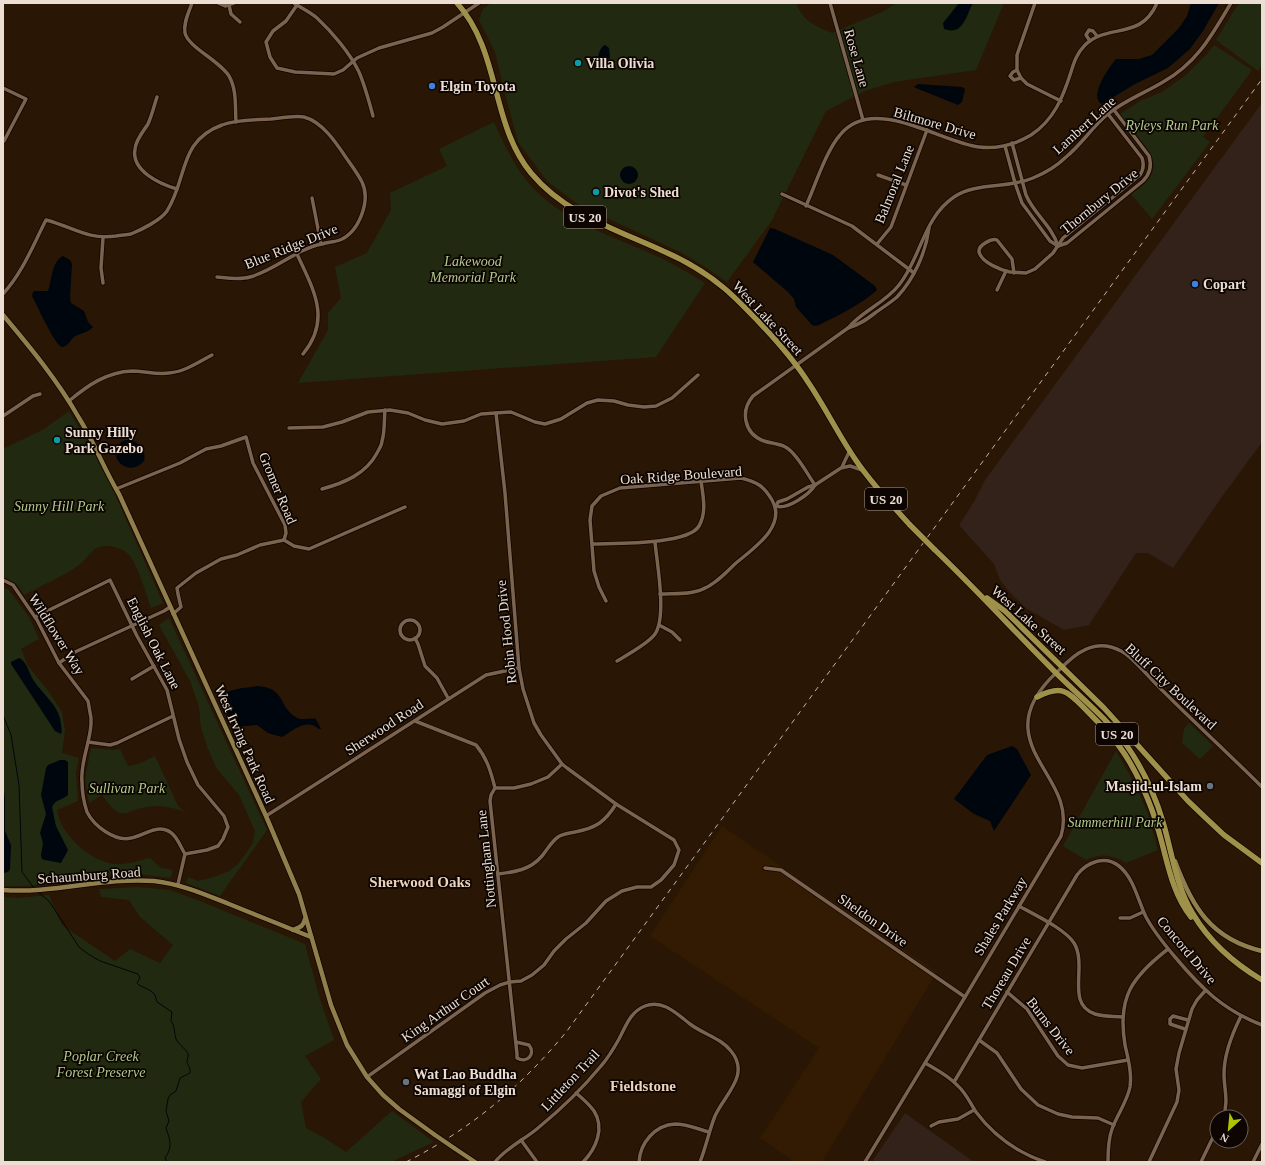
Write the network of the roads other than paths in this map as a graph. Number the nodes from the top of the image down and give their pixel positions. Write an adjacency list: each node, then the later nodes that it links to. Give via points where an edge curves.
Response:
1 (192, 3): 26 (street, via 185,34 188,41 223,67 229,77 234,87)
2 (218, 3): 11 (street)
3 (234, 3): 11 (street)
4 (457, 3): 12 (highway, West Lake Street / US 20)
5 (479, 3): 12 (street)
6 (830, 3): 25 (street, Rose Lane)
7 (1036, 3): 17 (street, via 1017,55)
8 (1157, 3): 14 (street, Biltmore Drive, via 1138,26)
9 (1231, 3): 22 (street, Lambert Lane, via 1208,41 1188,64 1164,82)
10 (295, 4): 16 (street, via 316,18); 16 (street, via 286,21 273,31 266,42 270,57 277,68 334,74)
11 (229, 5): 13 (street, via 231,14)
12 (466, 12): 16 (street, via 432,33 379,48); 57 (highway, West Lake Street / US 20, via 485,50 511,141 525,165 545,188 579,214 664,251 725,289 748,310)
13 (240, 22)
14 (1097, 36): 15 (street, Biltmore Drive); 15 (street, via 1089,30 1086,35)
15 (1090, 41): 21 (street, Biltmore Drive, via 1077,56)
16 (353, 62): 24 (street, via 363,83)
17 (1017, 70): 18 (street); 18 (street, via 1010,76 1014,80)
18 (1021, 78): 21 (street, via 1031,87)
19 (3, 88): 28 (street, via 26,99)
20 (157, 97): 35 (street, via 137,142 135,160 142,170 164,185)
21 (1060, 101): 29 (street, Biltmore Drive, via 1043,125)
22 (1114, 110): 23 (street, Lambert Lane); 43 (street, Thornbury Drive, via 1149,156 1150,172 1143,181 1071,240)
23 (1108, 114): 32 (street, Lambert Lane, via 1067,157 1041,174); 43 (street, Thornbury Drive, via 1142,158 1143,171 1063,238)
24 (373, 116)
25 (863, 120): 27 (street, Biltmore Drive, via 896,120); 38 (street, Biltmore Drive, via 849,126 839,135)
26 (236, 122): 35 (street, Blue Ridge Drive, via 214,129 195,144 184,163); 41 (street, Blue Ridge Drive, via 303,117 315,122 327,132 363,182 364,209 354,228 346,237)
27 (927, 130): 30 (street, Biltmore Drive, via 972,146); 34 (street, Balmoral Lane)
28 (4, 140)
29 (1012, 144): 30 (street, Biltmore Drive); 32 (street)
30 (1006, 146): 33 (street)
31 (878, 175): 34 (street)
32 (1022, 182): 33 (street, Lambert Lane); 43 (street, via 1028,199 1055,236)
33 (1015, 184): 39 (street, Lambert Lane, via 962,192 943,206); 43 (street, via 1024,207 1050,241)
34 (906, 186): 42 (street, Balmoral Lane, via 891,227)
35 (176, 188): 40 (street, Blue Ridge Drive, via 166,212 153,223 131,234)
36 (782, 194): 38 (street)
37 (312, 198): 41 (street)
38 (806, 206): 42 (street, via 852,226)
39 (930, 227): 45 (street, Lambert Lane, via 922,237); 47 (street, Lambert Lane, via 928,239)
40 (103, 238): 50 (street); 52 (street, Blue Ridge Drive, via 46,220 20,272)
41 (321, 244): 44 (street, Blue Ridge Drive)
42 (877, 244): 45 (street)
43 (1058, 246): 48 (street, Thornbury Drive, via 1034,269 1026,273)
44 (297, 254): 49 (street, Blue Ridge Drive, via 250,277); 55 (street, via 310,283 319,314 316,332)
45 (909, 268): 47 (street); 54 (street, Lambert Lane, via 892,292)
46 (1006, 271): 48 (street, Thornbury Drive); 48 (street, Thornbury Drive, via 985,261 980,253 979,250 990,239 997,240 1012,259); 51 (street)
47 (914, 273): 54 (street, Lambert Lane, via 891,302 858,326)
48 (1014, 273)
49 (217, 277)
50 (103, 283)
51 (997, 290)
52 (3, 294)
53 (3, 315): 60 (main road, West Irving Park Road)
54 (848, 328): 57 (street, Lambert Lane)
55 (303, 354)
56 (212, 355): 60 (street, via 170,373 114,374 84,388)
57 (797, 366): 65 (highway, West Lake Street / US 20); 69 (street, Lambert Lane, via 753,396 747,405 745,416 748,427 755,436 782,445 791,451)
58 (698, 375): 62 (street, via 672,398 656,406 628,406 598,400 587,403 562,419 545,424 511,412)
59 (40, 394): 63 (street)
60 (69, 401): 70 (main road, West Irving Park Road, via 94,443)
61 (385, 410): 62 (street, via 408,413 442,424 464,421 481,414); 64 (street, via 368,412 323,427); 71 (street, via 382,442 366,468 353,478)
62 (496, 413): 92 (street, Robin Hood Drive)
63 (3, 416)
64 (289, 428)
65 (850, 450): 66 (street); 67 (highway, West Lake Street / US 20)
66 (841, 468): 67 (street, via 850,466); 69 (street)
67 (864, 472): 78 (highway, West Lake Street / US 20, bridge, via 910,525)
68 (701, 482): 72 (street, Oak Ridge Boulevard, via 741,478 754,482 764,488); 75 (street, via 705,512 698,528 682,537); 76 (street, Oak Ridge Boulevard, via 620,488 601,496 592,506 590,520)
69 (814, 485): 72 (street, via 778,502)
70 (116, 489): 74 (street, Gromer Road, via 180,463 206,449 246,436 253,463 285,525); 81 (main road, West Irving Park Road)
71 (322, 489)
72 (776, 506): 79 (street, via 776,518 769,533 712,584 696,591)
73 (405, 508): 74 (street, via 308,549 294,546)
74 (284, 540): 82 (street, Gromer Road, via 260,545 221,559 196,573 178,588 181,607)
75 (655, 542): 76 (street); 79 (street)
76 (593, 544): 80 (street, Oak Ridge Boulevard, via 594,571)
77 (3, 580): 83 (street, Wildflower Way, via 13,585)
78 (979, 592): 91 (highway, West Lake Street / US 20, via 1005,611); 93 (highway, West Lake Street / US 20, via 1000,617)
79 (660, 594): 84 (street)
80 (606, 601)
81 (170, 607): 82 (main road, West Irving Park Road); 85 (street)
82 (173, 614): 104 (main road, West Irving Park Road)
83 (35, 617): 85 (street, English Oak Lane, via 110,580); 89 (street, Wildflower Way)
84 (659, 625): 87 (street); 88 (street, via 654,635)
85 (132, 626): 89 (street, via 75,652); 90 (street, English Oak Lane)
86 (415, 638): 86 (street, via 419,631 416,622 410,620 403,623 400,628 403,637 409,640); 96 (street, via 425,666 437,678)
87 (680, 640)
88 (617, 661)
89 (59, 663): 99 (street, Wildflower Way, via 88,701 91,718)
90 (154, 666): 94 (street); 97 (street, English Oak Lane, via 167,690)
91 (1063, 667): 93 (street, Bluff City Boulevard); 101 (street, Bluff City Boulevard, via 1080,652 1095,646 1108,646 1126,654); 108 (highway, US 20, via 1121,725 1188,800 1224,835)
92 (519, 668): 96 (street, Sherwood Road, via 486,675); 100 (street, Robin Hood Drive, via 534,723)
93 (1056, 673): 95 (street, Shales Parkway); 105 (highway, US 20, via 1109,724 1126,746 1145,776 1156,800)
94 (132, 678)
95 (1037, 697): 114 (street, Shales Parkway, via 1028,716 1029,736 1059,797 1064,823 1061,836); 120 (highway, via 1055,689 1064,691 1103,726 1120,747 1150,804 1176,891 1186,911)
96 (448, 698): 98 (street, Sherwood Road)
97 (173, 716): 99 (street, via 117,743 110,745); 107 (street, English Oak Lane, via 178,739 198,785 224,816 228,827 218,846)
98 (415, 721): 102 (street, via 476,745 483,752); 104 (street, Sherwood Road)
99 (88, 742): 107 (street, Wildflower Way, via 82,782 87,810 92,819 110,835 119,838 130,839 153,830 166,830 175,836)
100 (562, 764): 102 (street, via 548,776 531,784 514,788); 103 (street, Robin Hood Drive)
101 (1262, 786)
102 (495, 788): 110 (street, Nottingham Lane, via 490,801)
103 (616, 804): 106 (street, Robin Hood Drive, via 674,840); 110 (street, via 606,818 595,826 559,836 532,866 517,872)
104 (266, 816): 116 (main road, West Irving Park Road, via 299,894)
105 (1168, 842): 120 (highway, US 20, via 1184,896); 123 (main road, via 1191,899 1206,920 1234,942)
106 (679, 850): 125 (street, King Arthur Court, via 674,865 661,880 651,887 622,891 606,901 554,951 544,965 521,981)
107 (185, 854): 112 (street)
108 (1262, 864)
109 (765, 868): 128 (street, Sheldon Drive, via 781,870)
110 (498, 874): 125 (street, Nottingham Lane)
111 (1077, 875): 115 (street, Concord Drive, via 1085,866 1095,861 1107,861 1118,865 1126,873); 118 (street, Thoreau Drive)
112 (178, 884): 113 (main road, Schaumburg Road, via 131,881 36,890); 119 (main road, Schaumburg Road)
113 (3, 890)
114 (1019, 906): 118 (street); 128 (street, Shales Parkway)
115 (1143, 912): 117 (street, via 1130,918); 122 (street, Concord Drive)
116 (305, 917): 119 (main road, via 303,925); 121 (main road, West Irving Park Road)
117 (1120, 918)
118 (1048, 923): 127 (street, Thoreau Drive); 130 (street, via 1067,934 1077,947 1080,959 1078,994 1082,1004 1095,1014)
119 (293, 930): 121 (main road, Schaumburg Road)
120 (1206, 933): 124 (highway, US 20, via 1238,964)
121 (311, 937): 138 (main road, West Irving Park Road, via 331,1005 347,1045)
122 (1168, 949): 126 (street, Concord Drive); 130 (street, via 1133,982 1127,996)
123 (1262, 951)
124 (1262, 980)
125 (510, 982): 135 (street, Nottingham Lane); 138 (street, King Arthur Court, via 485,993)
126 (1205, 991): 129 (street, Concord Drive); 131 (street, via 1194,1005)
127 (1007, 992): 134 (street, Thoreau Drive); 136 (street, Burns Drive, via 1027,1009 1058,1056 1068,1065 1082,1068)
128 (965, 997): 137 (street, Shales Parkway)
129 (1241, 1016): 132 (street, Concord Drive); 141 (street, via 1225,1063)
130 (1123, 1018): 136 (street)
131 (1188, 1020): 133 (street); 133 (street, via 1172,1016 1169,1021 1172,1025)
132 (1262, 1025)
133 (1185, 1029): 158 (street, via 1177,1061 1178,1102)
134 (979, 1040): 139 (street, Thoreau Drive); 143 (street, via 997,1053 1021,1089 1038,1105 1058,1114 1098,1118)
135 (516, 1042): 135 (street, Nottingham Lane, via 529,1045 532,1049 529,1059 517,1058)
136 (1128, 1060): 143 (street, via 1130,1089)
137 (925, 1063): 139 (street); 155 (street, Shales Parkway)
138 (367, 1077): 149 (main road, West Irving Park Road, bridge, via 399,1109)
139 (954, 1082): 142 (street)
140 (576, 1092): 145 (street, Littleton Trail, via 608,1056 633,1015 646,1006 663,1006 723,1044 736,1060 738,1071 734,1085 718,1110); 146 (street, Littleton Trail, via 549,1119); 152 (street, via 593,1109 598,1123 596,1143)
141 (1225, 1109)
142 (974, 1110): 144 (street, via 958,1120 939,1122); 156 (street, via 1001,1139 1018,1151)
143 (1114, 1125): 157 (street, via 1109,1140)
144 (930, 1126)
145 (709, 1132): 153 (street, via 673,1124 660,1128 646,1140); 154 (street, Littleton Trail)
146 (521, 1140): 150 (street, Littleton Trail); 151 (street)
147 (1262, 1144): 160 (street)
148 (1209, 1146): 159 (street)
149 (475, 1162)
150 (496, 1162)
151 (537, 1162)
152 (583, 1162)
153 (639, 1162)
154 (700, 1162)
155 (865, 1162)
156 (1045, 1162)
157 (1108, 1162)
158 (1149, 1162)
159 (1201, 1162)
160 (1253, 1162)

